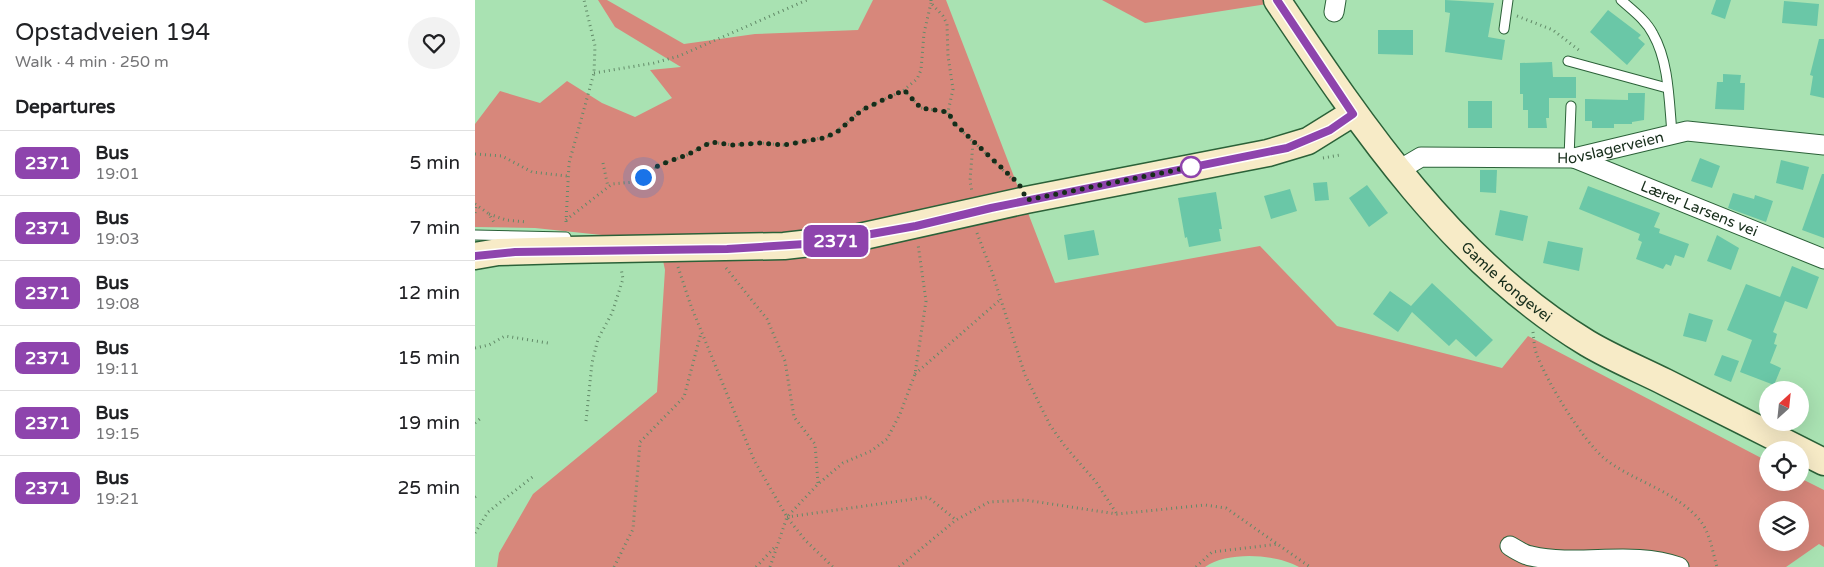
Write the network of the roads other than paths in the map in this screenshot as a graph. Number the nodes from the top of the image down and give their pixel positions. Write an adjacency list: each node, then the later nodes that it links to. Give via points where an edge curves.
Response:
1 (1277, 0): 8 (street, Gamle kongevei)
2 (1508, 0): 4 (lane)
3 (1621, 0): 6 (lane, via 1644,20 1653,33)
4 (1504, 29)
5 (1568, 60): 6 (lane)
6 (1667, 88): 9 (lane)
7 (1571, 106): 11 (lane)
8 (1353, 114): 12 (street, Gamle kongevei); 15 (street, via 1330,130 1287,148 855,238 793,245 498,252)
9 (1672, 133): 10 (street, Hovslagerveien, via 1717,133); 11 (street, Hovslagerveien)
10 (1824, 146)
11 (1572, 158): 12 (street, Hovslagerveien, via 1421,157); 16 (street, Lærer Larsens vei)
12 (1399, 170): 17 (street, Gamle kongevei, via 1475,257 1572,333)
13 (475, 234): 14 (lane)
14 (566, 237)
15 (475, 256)
16 (1824, 259)
17 (1824, 462)
18 (1510, 546): 19 (street, via 1529,556 1559,560 1654,560)
19 (1679, 567)

